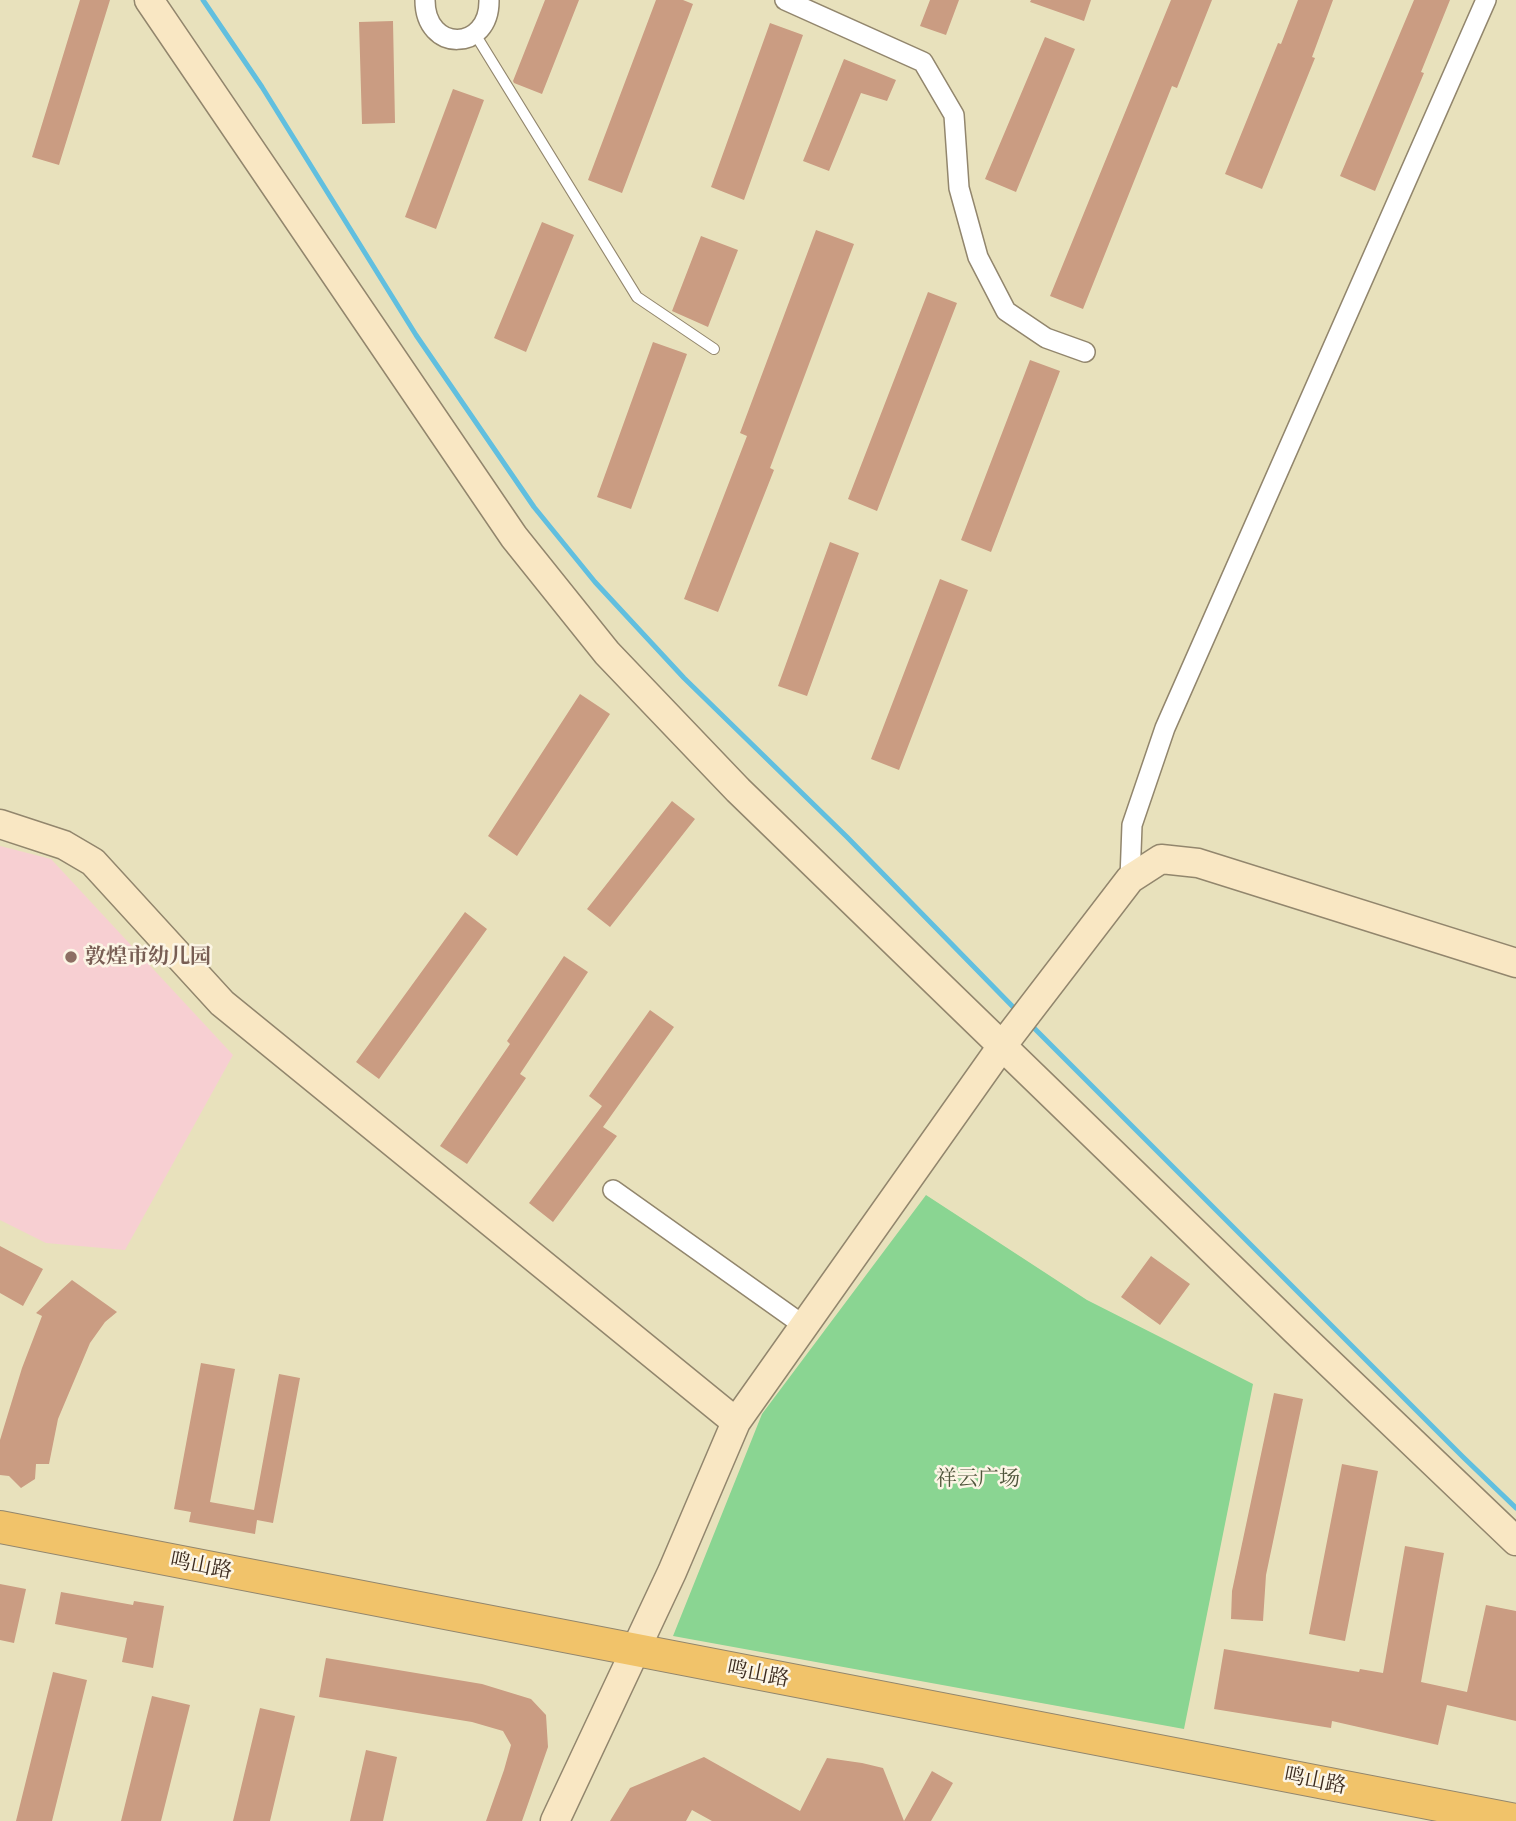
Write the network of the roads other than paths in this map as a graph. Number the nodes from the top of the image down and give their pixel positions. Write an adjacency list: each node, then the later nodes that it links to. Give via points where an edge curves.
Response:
1 (149, 0): 12 (street, via 514,537 599,642 738,790)
2 (425, 0): 6 (street, via 425,13 438,34 463,39)
3 (489, 0): 6 (street, via 489,13)
4 (785, 0): 8 (street, via 923,62 954,115 959,188 978,257 1006,311 1046,338)
5 (1486, 0): 10 (street, via 1165,728 1132,825)
6 (475, 34): 7 (lane, via 637,297)
7 (714, 349)
8 (1085, 352)
9 (0, 824): 15 (street, via 64,845 93,862 222,1003)
10 (1130, 880): 11 (street, via 1161,859 1198,863); 12 (street)
11 (1516, 963)
12 (1017, 1027): 14 (street); 17 (street)
13 (612, 1190): 14 (street)
14 (803, 1325): 15 (street)
15 (736, 1422): 18 (street)
16 (0, 1527): 18 (main road, 鸣山路)
17 (1516, 1541)
18 (635, 1650): 19 (main road, 鸣山路); 20 (street)
19 (1516, 1820)
20 (555, 1821)

